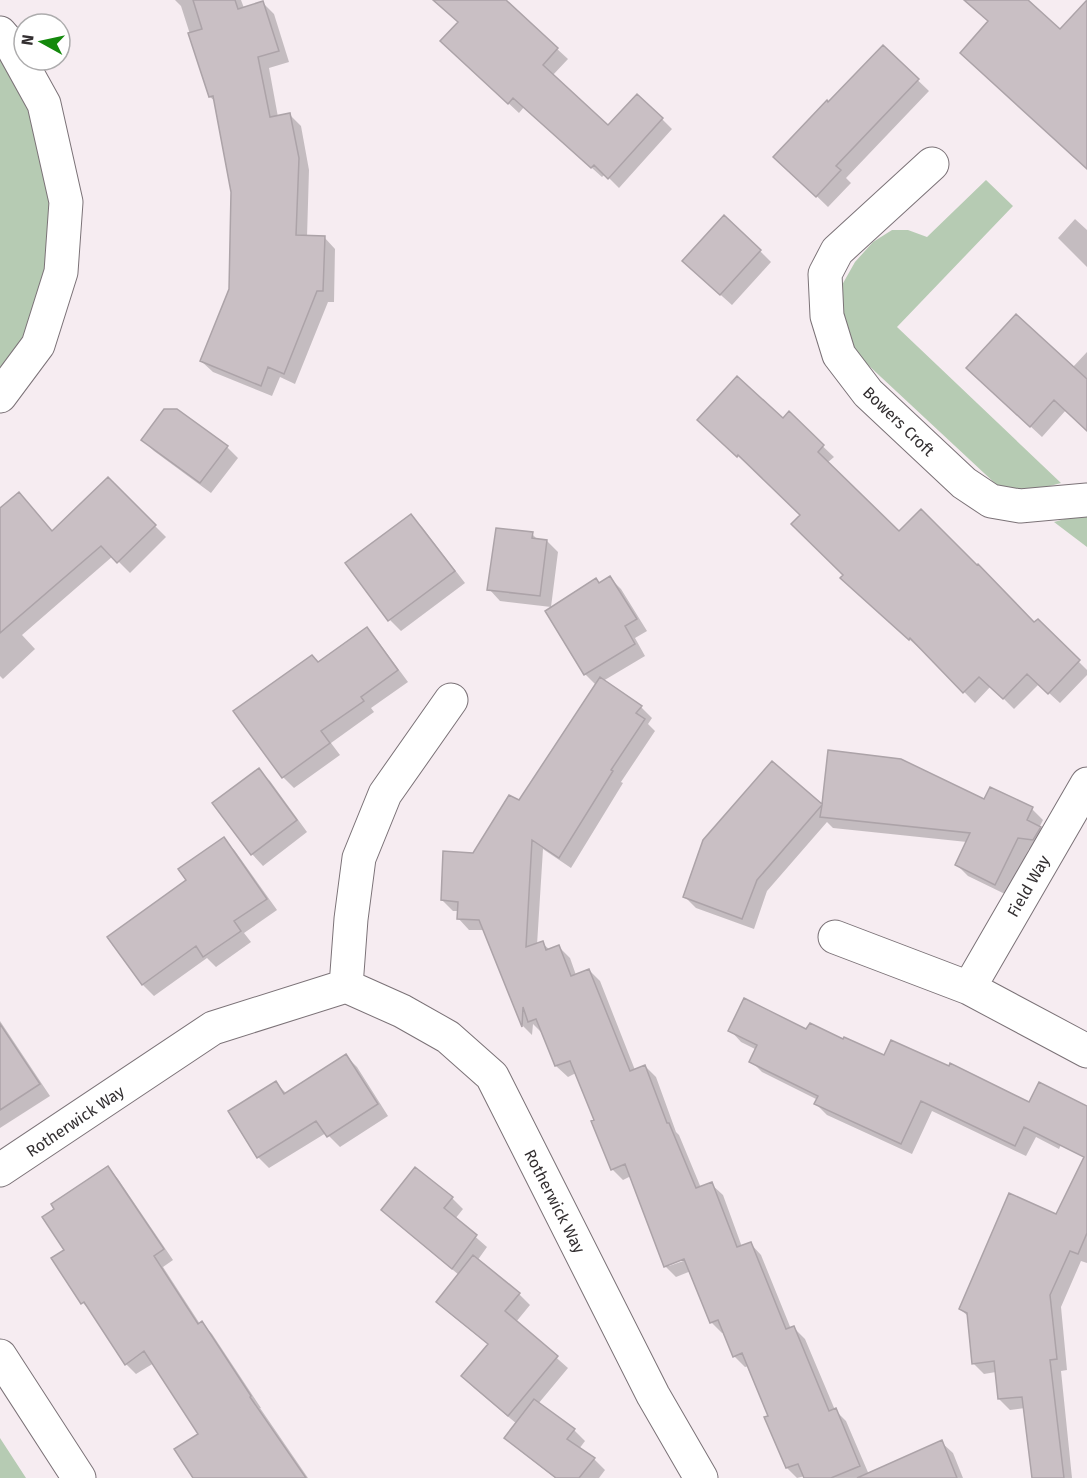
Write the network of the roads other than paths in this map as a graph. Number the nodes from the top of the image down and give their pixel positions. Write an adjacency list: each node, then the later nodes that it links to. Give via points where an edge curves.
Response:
1 (0, 33): 3 (street, via 13,48 44,104 66,202 62,272 38,345)
2 (932, 164): 4 (street, Bowers Croft, via 837,251 825,274 827,316 839,355 868,393 964,483 991,501 1020,506)
3 (0, 396)
4 (1087, 500)
5 (451, 700): 8 (street, via 385,794 359,858)
6 (1087, 784): 9 (street, Field Way)
7 (835, 937): 9 (street)
8 (346, 986): 11 (street, Rotherwick Way, via 213,1028); 14 (street, Rotherwick Way, via 448,1037 492,1076 652,1395)
9 (969, 988): 10 (street)
10 (1087, 1051)
11 (0, 1170)
12 (0, 1356): 13 (street)
13 (79, 1478)
14 (701, 1478)

